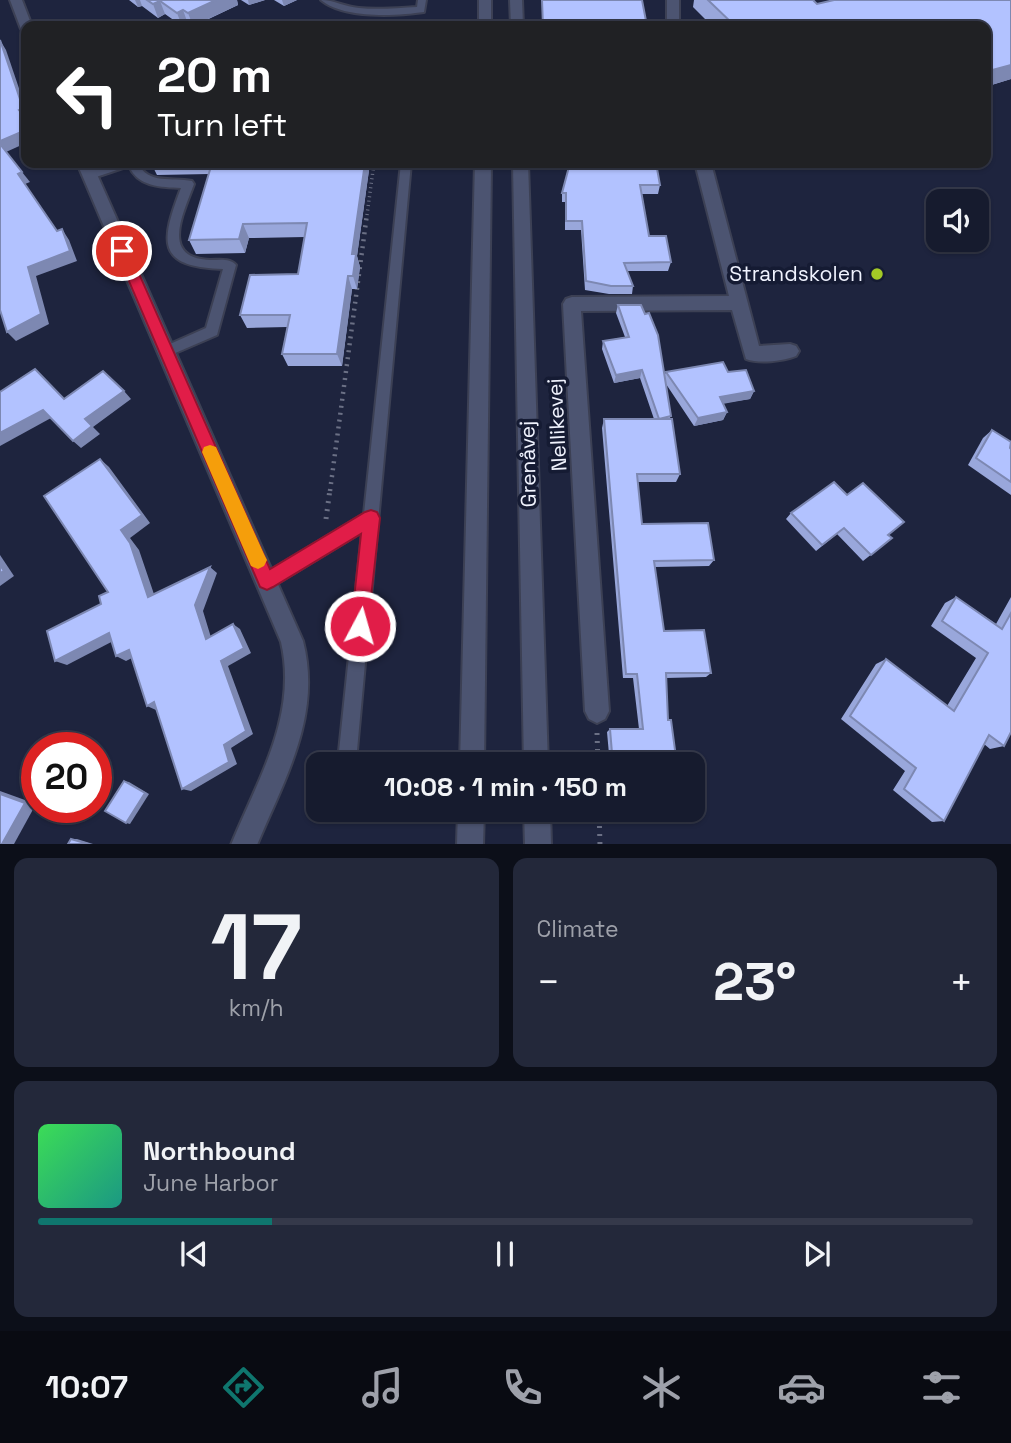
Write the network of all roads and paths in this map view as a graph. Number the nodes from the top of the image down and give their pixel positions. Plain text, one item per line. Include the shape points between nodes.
1 (16, 0) edge
2 (325, 0) edge
3 (422, 0) edge
4 (485, 0) edge
5 (516, 0) edge
6 (673, 0) edge
7 (24, 21) edge
8 (485, 21) edge
9 (517, 21) edge
10 (674, 21) edge
11 (136, 168) edge
12 (373, 168) edge
13 (406, 168) edge
14 (483, 168) edge
15 (520, 168) edge
16 (704, 168) edge
17 (87, 169) edge
18 (739, 303) junction
19 (790, 351) dead end
20 (166, 352) junction
21 (371, 518) junction
22 (322, 548) junction
23 (267, 581) junction
24 (597, 711) dead end
25 (348, 752) edge
26 (472, 752) edge
27 (536, 752) edge
28 (471, 822) edge
29 (537, 822) edge
30 (599, 822) edge
31 (244, 844) edge
32 (470, 844) edge
33 (538, 844) edge
34 (600, 844) edge

1 - 7 street
2 - 3 lane via 353,10 421,10
4 - 8 street
5 - 9 street
6 - 10 street
11 - 20 lane via 149,180 188,184 172,236 179,255 195,263 230,265 212,331
12 - 22 path
13 - 21 lane
14 - 26 street
15 - 27 street, Grenåvej
16 - 18 street
17 - 20 street
18 - 19 street via 752,354
18 - 24 street, Nellikevej via 572,304
20 - 23 street
21 - 22 lane
21 - 25 lane
22 - 23 lane
23 - 31 street via 294,650 298,669 295,709
28 - 32 street
29 - 33 street
30 - 34 path

